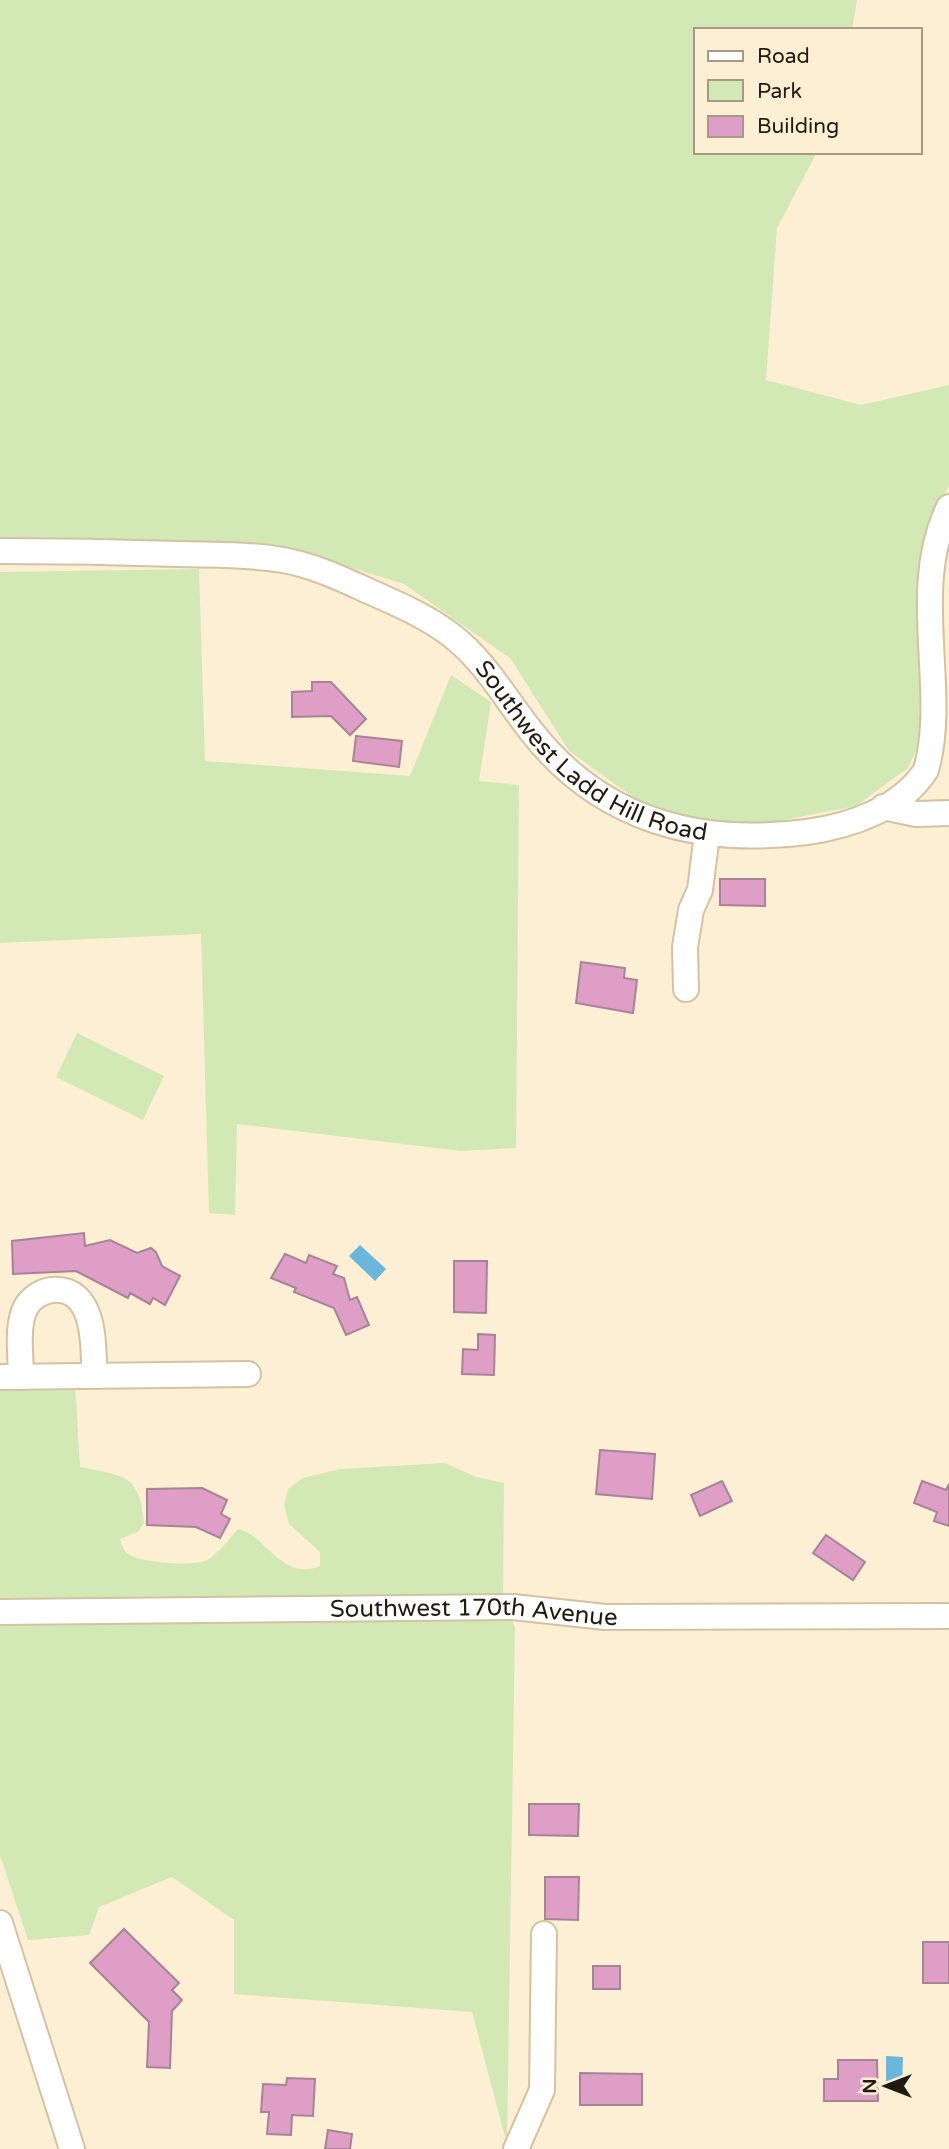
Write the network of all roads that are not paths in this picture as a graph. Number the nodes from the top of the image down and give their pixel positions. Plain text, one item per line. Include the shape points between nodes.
1 (949, 506) edge
2 (0, 551) edge
3 (883, 807) junction
4 (949, 813) edge
5 (707, 834) junction
6 (686, 989) dead end
7 (248, 1374) dead end
8 (94, 1376) junction
9 (10, 1377) edge
10 (0, 1612) edge
11 (949, 1616) edge
12 (0, 1923) edge
13 (544, 1934) dead end
14 (72, 2149) edge
15 (516, 2149) edge

1 - 3 street, Southwest Ladd Hill Road via 935,556 944,693 939,744 923,775
2 - 5 street, Southwest Ladd Hill Road via 250,556 310,567 400,606 451,635 481,664 550,754 596,792 647,818
3 - 4 street via 916,814
3 - 5 street, Southwest Ladd Hill Road via 825,829
5 - 6 street via 700,890 691,909 685,947
7 - 8 street
8 - 9 street
8 - 9 street via 92,1325 83,1304 66,1291 51,1290 38,1294 27,1306
10 - 11 street, Southwest 170th Avenue via 513,1607 605,1617
12 - 14 street
13 - 15 street via 542,2090

